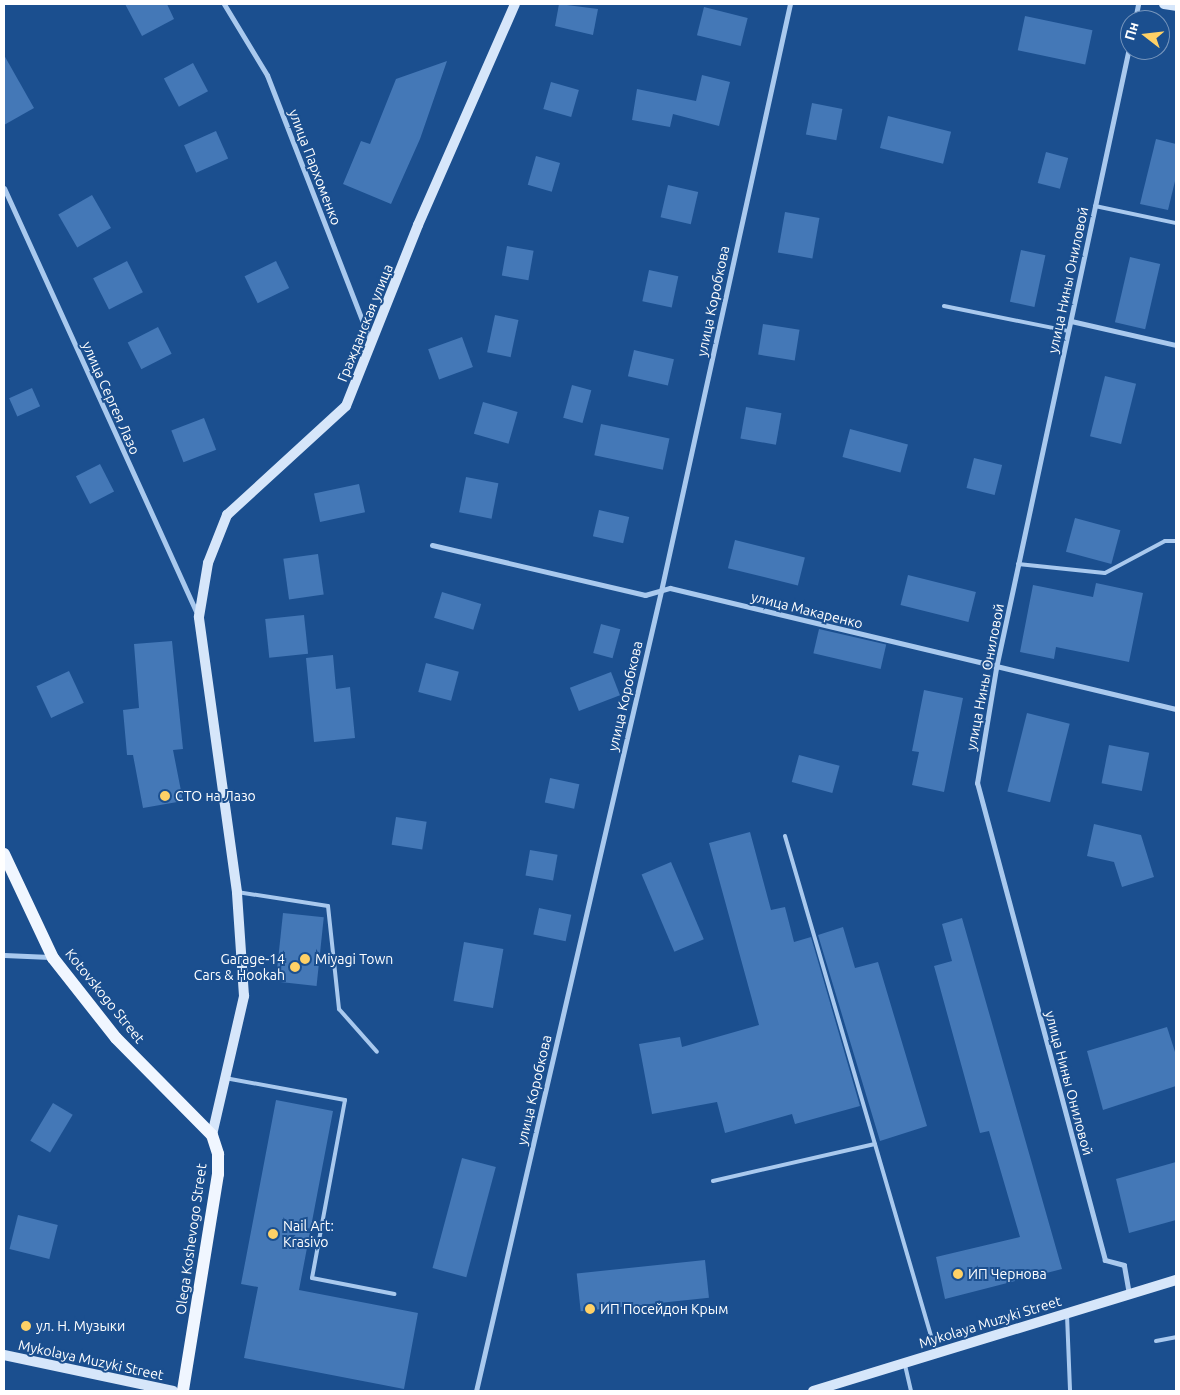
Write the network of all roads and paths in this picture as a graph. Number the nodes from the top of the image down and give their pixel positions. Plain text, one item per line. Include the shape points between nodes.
1 (224, 4) edge
2 (515, 4) edge
3 (790, 4) edge
4 (1164, 4) edge
5 (1176, 6) edge
6 (1126, 60) edge
7 (4, 188) edge
8 (1095, 206) junction
9 (1176, 223) edge
10 (944, 306) dead end
11 (1071, 321) junction
12 (1068, 331) junction
13 (372, 345) junction
14 (1176, 345) edge
15 (1176, 542) edge
16 (432, 545) dead end
17 (1018, 564) junction
18 (661, 591) junction
19 (199, 617) junction
20 (996, 668) junction
21 (1176, 709) edge
22 (785, 836) dead end
23 (4, 854) edge
24 (237, 892) junction
25 (4, 955) edge
26 (53, 958) junction
27 (377, 1052) dead end
28 (225, 1078) junction
29 (212, 1135) junction
30 (875, 1144) junction
31 (713, 1181) dead end
32 (1176, 1280) edge
33 (394, 1294) dead end
34 (1129, 1294) junction
35 (1067, 1313) junction
36 (1176, 1337) edge
37 (1156, 1341) dead end
38 (936, 1353) junction
39 (4, 1355) edge
40 (904, 1363) junction
41 (173, 1391) edge
42 (183, 1391) edge
43 (476, 1391) edge
44 (813, 1391) edge
45 (911, 1391) edge
46 (1070, 1391) edge

1 - 13 street, улица Пархоменко via 267,75
2 - 13 street, Гражданская улица via 418,225
3 - 18 street, улица Коробкова
4 - 5 street
6 - 8 street, улица Нины Ониловой
7 - 19 street, улица Сергея Лазо
8 - 9 lane
8 - 11 street, улица Нины Ониловой
10 - 12 lane
11 - 12 street, улица Нины Ониловой
11 - 14 street
12 - 17 street, улица Нины Ониловой
13 - 19 street, Гражданская улица via 346,406 227,515 208,563
15 - 17 lane via 1165,541 1104,573
16 - 18 street, улица Макаренко via 645,595
17 - 20 street, улица Нины Ониловой
18 - 20 street, улица Макаренко via 670,588
18 - 43 street, улица Коробкова
19 - 24 street, Olega Koshevogo Street
20 - 21 street, улица Макаренко
20 - 34 street, улица Нины Ониловой via 977,783 1104,1260 1124,1265
22 - 30 lane
23 - 26 main road, Kotovskogo Street
24 - 27 lane via 328,906 338,1010
24 - 28 street, Olega Koshevogo Street via 244,996
25 - 26 street
26 - 29 main road, Kotovskogo Street via 116,1038
28 - 29 street, Olega Koshevogo Street
28 - 33 lane via 345,1100 312,1278
29 - 42 main road, Olega Koshevogo Street via 218,1154 218,1174
30 - 31 lane
30 - 38 lane
32 - 34 street, Mykolaya Muzyki Street
34 - 35 street, Mykolaya Muzyki Street
35 - 38 street, Mykolaya Muzyki Street
35 - 46 lane
36 - 37 lane
38 - 40 street, Mykolaya Muzyki Street
39 - 41 street, Mykolaya Muzyki Street
40 - 44 street, Mykolaya Muzyki Street
40 - 45 lane

